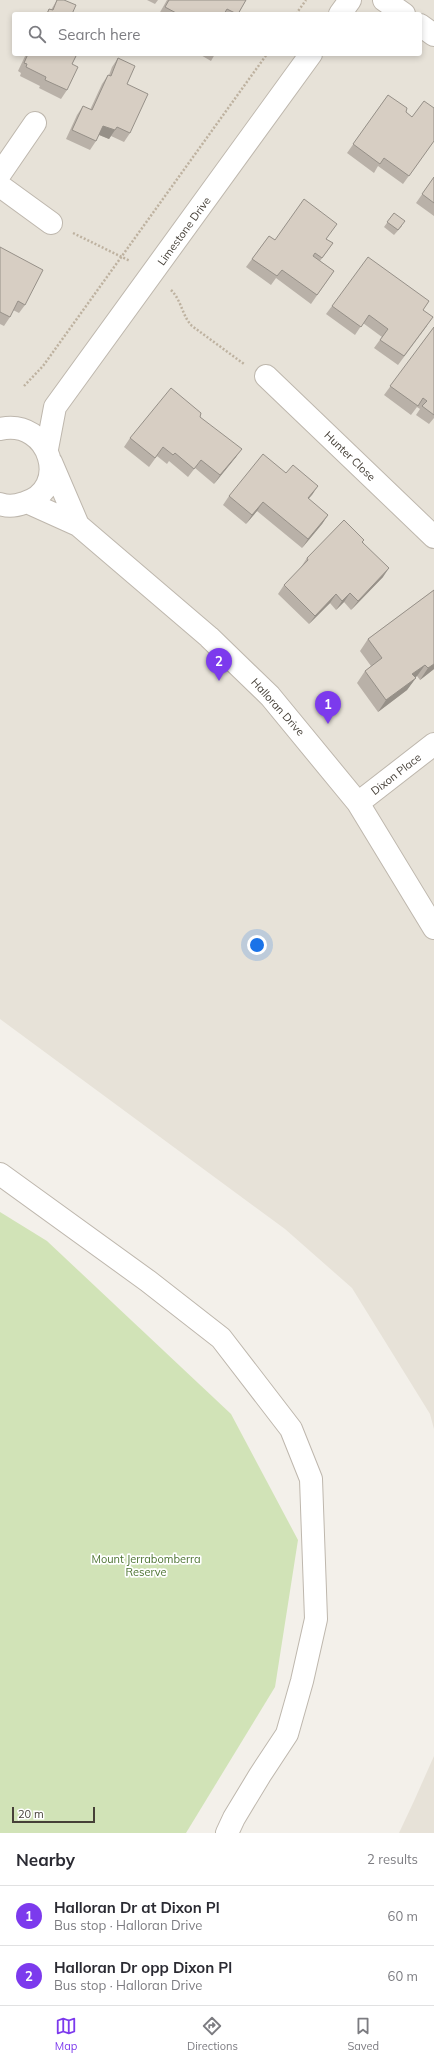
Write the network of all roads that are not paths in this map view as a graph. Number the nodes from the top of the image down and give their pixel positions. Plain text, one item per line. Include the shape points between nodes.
1 (350, 0) edge
2 (384, 0) edge
3 (341, 12) edge
4 (401, 12) edge
5 (422, 26) edge
6 (434, 35) edge
7 (310, 56) edge
8 (35, 123) dead end
9 (0, 174) edge
10 (0, 186) edge
11 (51, 223) road end
12 (266, 376) dead end
13 (55, 407) junction
14 (8, 429) edge
15 (49, 455) junction
16 (27, 502) junction
17 (0, 504) edge
18 (78, 525) junction
19 (434, 537) edge
20 (434, 744) edge
21 (358, 803) junction
22 (434, 928) edge
23 (0, 1174) edge
24 (227, 1833) edge

1 - 3 street
2 - 4 street
5 - 6 street
7 - 13 street, Limestone Drive
8 - 9 street
10 - 11 street
12 - 19 street, Hunter Close
13 - 14 street, Limestone Drive
13 - 15 street, Limestone Drive
14 - 15 street via 29,431 39,439
15 - 16 street, Limestone Drive via 50,474 46,486 38,496
15 - 18 street, Halloran Drive
16 - 17 street via 16,506
16 - 18 street, Halloran Drive
18 - 21 street, Halloran Drive via 210,637 259,685 307,739
20 - 21 street, Dixon Place
21 - 22 street, Halloran Drive
23 - 24 street via 142,1276 221,1338 291,1429 311,1479 316,1619 302,1681 287,1734 245,1799

